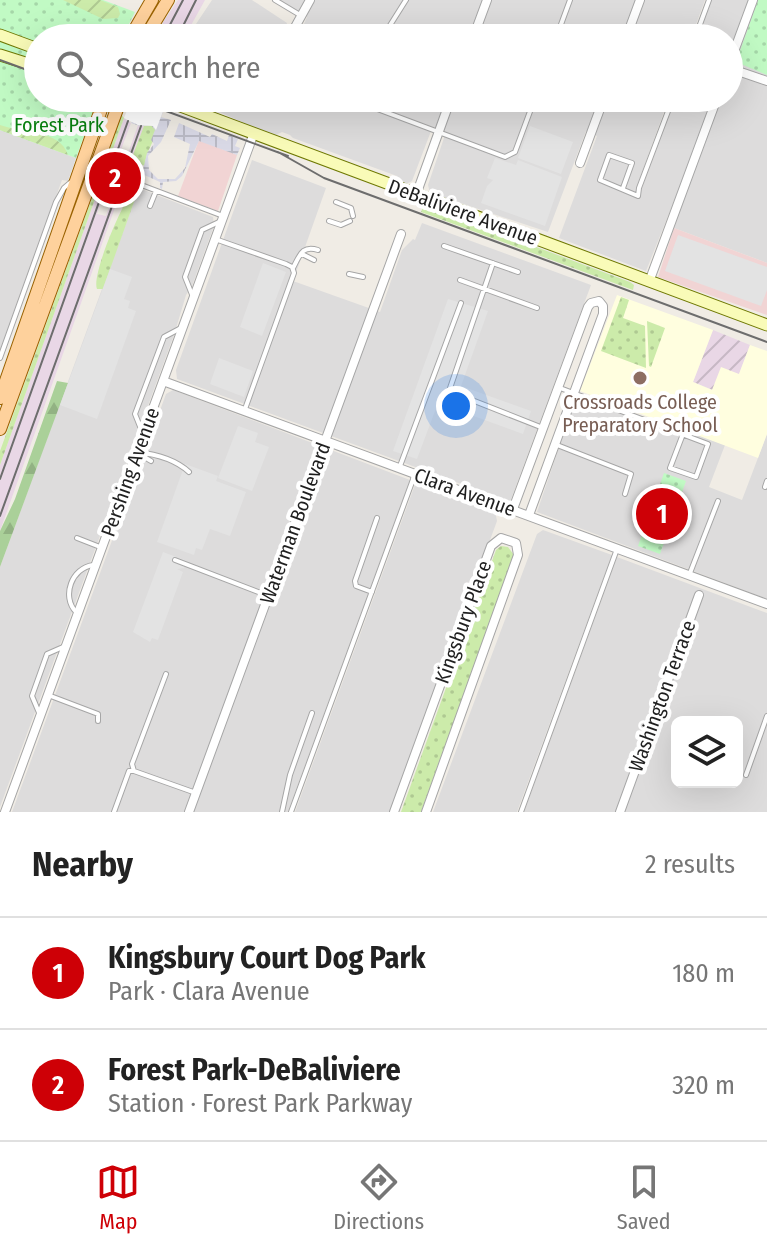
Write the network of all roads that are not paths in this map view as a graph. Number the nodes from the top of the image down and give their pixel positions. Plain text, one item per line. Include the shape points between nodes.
1 (152, 0) edge
2 (168, 0) edge
3 (275, 0) edge
4 (310, 0) edge
5 (406, 0) edge
6 (487, 0) edge
7 (570, 0) edge
8 (640, 0) edge
9 (709, 0) edge
10 (753, 0) edge
11 (300, 15) junction
12 (138, 24) edge
13 (153, 24) edge
14 (296, 24) edge
15 (391, 24) edge
16 (478, 24) edge
17 (561, 24) edge
18 (631, 24) edge
19 (700, 24) edge
20 (743, 28) edge
21 (0, 35) edge
22 (24, 44) edge
23 (0, 55) edge
24 (24, 63) edge
25 (743, 72) edge
26 (767, 81) edge
27 (100, 112) edge
28 (116, 112) edge
29 (198, 112) edge
30 (387, 112) edge
31 (446, 112) edge
32 (530, 112) edge
33 (599, 112) edge
34 (668, 112) edge
35 (712, 112) edge
36 (439, 131) junction
37 (254, 133) junction
38 (580, 163) dead end
39 (76, 178) junction
40 (144, 186) dead end
41 (623, 188) junction
42 (156, 191) junction
43 (416, 195) junction
44 (336, 202) dead end
45 (150, 206) dead end
46 (222, 219) junction
47 (329, 221) dead end
48 (401, 234) dead end
49 (215, 239) junction
50 (444, 246) dead end
51 (318, 250) dead end
52 (301, 254) junction
53 (314, 260) dead end
54 (493, 263) junction
55 (293, 268) junction
56 (518, 272) dead end
57 (349, 274) dead end
58 (363, 277) dead end
59 (460, 280) dead end
60 (649, 282) junction
61 (484, 289) junction
62 (193, 298) junction
63 (461, 303) dead end
64 (537, 308) dead end
65 (767, 325) edge
66 (183, 327) junction
67 (0, 358) edge
68 (163, 381) junction
69 (558, 387) junction
70 (578, 394) junction
71 (0, 398) edge
72 (244, 411) junction
73 (543, 428) junction
74 (0, 429) edge
75 (144, 434) junction
76 (683, 434) junction
77 (325, 441) junction
78 (555, 444) junction
79 (137, 452) junction
80 (151, 461) dead end
81 (399, 468) junction
82 (180, 471) dead end
83 (415, 474) junction
84 (767, 481) edge
85 (765, 487) dead end
86 (625, 494) dead end
87 (718, 501) dead end
88 (513, 509) junction
89 (529, 515) junction
90 (377, 518) dead end
91 (77, 538) dead end
92 (102, 548) junction
93 (617, 549) junction
94 (175, 560) dead end
95 (96, 565) junction
96 (689, 576) junction
97 (704, 581) junction
98 (372, 592) junction
99 (699, 595) joint
100 (268, 596) junction
101 (767, 604) edge
102 (78, 614) junction
103 (66, 646) junction
104 (166, 674) dead end
105 (48, 695) junction
106 (312, 713) dead end
107 (767, 716) edge
108 (40, 717) junction
109 (98, 721) dead end
110 (134, 771) junction
111 (746, 775) dead end
112 (196, 793) junction
113 (5, 812) edge
114 (114, 812) edge
115 (189, 812) edge
116 (282, 812) edge
117 (291, 812) edge
118 (394, 812) edge
119 (426, 812) edge
120 (521, 812) edge
121 (620, 812) edge

1 - 12 main road
2 - 13 main road
3 - 11 lane
4 - 11 street
5 - 15 lane
6 - 16 street
7 - 17 lane
8 - 18 street
9 - 19 lane
10 - 20 street
11 - 14 street
21 - 22 main road
23 - 24 main road
25 - 26 street
27 - 39 main road
28 - 74 main road
29 - 37 main road, DeBaliviere Avenue
30 - 36 lane
31 - 36 street
32 - 36 lane via 511,156
33 - 38 street
34 - 41 lane via 638,196
35 - 60 street
36 - 43 street
37 - 43 main road, DeBaliviere Avenue
37 - 46 street, Pershing Avenue
39 - 67 lane via 56,202
39 - 71 main road
40 - 42 lane
41 - 41 lane via 600,180 609,155 632,163
42 - 45 lane
42 - 46 lane
43 - 60 main road, DeBaliviere Avenue
44 - 47 lane via 351,208 352,219 341,225
46 - 49 street, Pershing Avenue
46 - 62 lane via 202,230 185,277
48 - 77 street, Waterman Boulevard
49 - 55 lane
49 - 62 street, Pershing Avenue
50 - 54 lane
51 - 52 lane via 309,247
52 - 53 lane
52 - 55 lane
54 - 56 lane
54 - 61 lane
55 - 72 lane
57 - 58 lane
59 - 61 lane
60 - 65 main road, DeBaliviere Avenue
61 - 64 lane
61 - 73 lane via 449,391
62 - 66 street, Pershing Avenue
63 - 81 lane
66 - 68 street, Pershing Avenue
66 - 75 lane via 164,337 135,414
68 - 72 street, Clara Avenue
68 - 75 street, Pershing Avenue
69 - 70 lane
69 - 70 street via 588,307 599,301 604,310
69 - 73 street
70 - 76 lane
70 - 78 street
72 - 77 street, Clara Avenue
73 - 88 street
75 - 79 street, Pershing Avenue
76 - 76 lane via 708,444 696,477 670,468
77 - 81 street, Clara Avenue
77 - 100 street, Waterman Boulevard
78 - 86 lane via 631,474
78 - 89 street
79 - 80 lane
79 - 82 lane via 151,453 189,472
79 - 92 street, Pershing Avenue
81 - 83 street, Clara Avenue
83 - 88 street, Clara Avenue
83 - 98 lane
84 - 85 lane
87 - 96 lane
88 - 89 street, Clara Avenue
89 - 93 street, Clara Avenue
90 - 98 lane via 355,581
91 - 92 lane
92 - 95 street, Pershing Avenue
93 - 96 street, Clara Avenue
93 - 120 lane
94 - 100 lane
95 - 102 street, Pershing Avenue
95 - 102 lane via 76,572 68,595
96 - 97 street, Clara Avenue
97 - 99 lane, Washington Terrace
97 - 101 street, Clara Avenue
98 - 117 lane
99 - 121 street, Washington Terrace
100 - 112 street, Waterman Boulevard
102 - 103 street, Pershing Avenue
103 - 105 street, Pershing Avenue
103 - 108 lane via 47,654 32,696
104 - 110 lane via 132,764
105 - 108 street, Pershing Avenue
105 - 109 lane via 98,714
106 - 116 lane
107 - 111 lane
108 - 113 street, Pershing Avenue
110 - 112 lane
110 - 114 lane via 129,771
112 - 115 street, Waterman Boulevard
118 - 119 street, Kingsbury Place via 491,546 501,538 516,543 518,555

